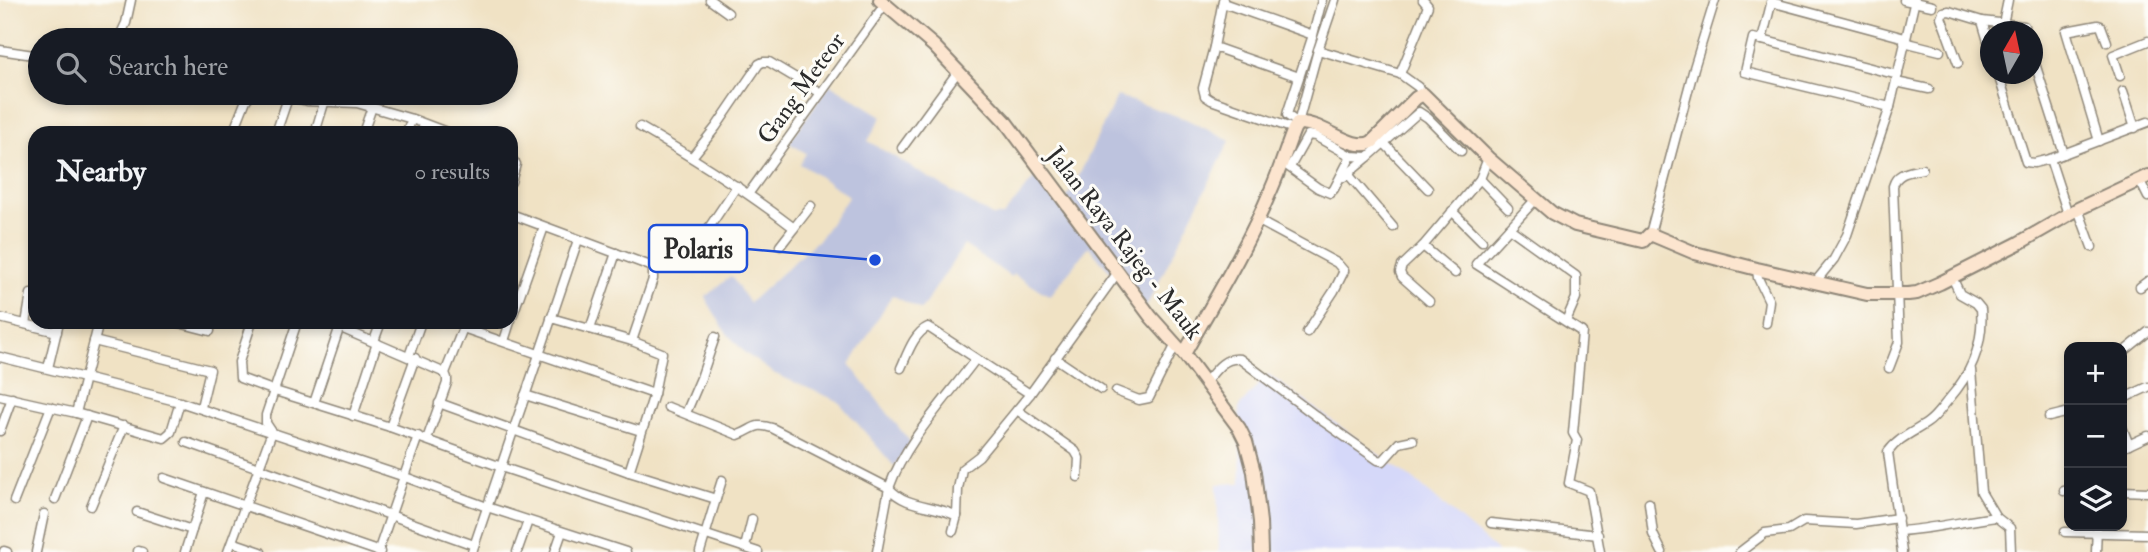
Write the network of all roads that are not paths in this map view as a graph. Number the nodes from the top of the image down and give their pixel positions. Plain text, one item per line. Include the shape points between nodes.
1 (131, 0) edge
2 (710, 0) edge
3 (1322, 0) edge
4 (1335, 0) edge
5 (1423, 0) edge
6 (1715, 0) edge
7 (1904, 0) edge
8 (2008, 0) edge
9 (1223, 1) edge
10 (1771, 1) edge
11 (1915, 1) edge
12 (883, 2) edge
13 (1932, 6) dead end
14 (727, 13) dead end
15 (1980, 21) edge
16 (2004, 21) edge
17 (124, 28) edge
18 (1313, 35) junction
19 (1762, 40) junction
20 (1905, 40) junction
21 (2148, 41) edge
22 (2107, 42) dead end
23 (1214, 47) junction
24 (1318, 50) junction
25 (0, 51) edge
26 (1940, 51) dead end
27 (28, 54) edge
28 (1958, 63) dead end
29 (958, 70) junction
30 (1400, 74) junction
31 (2120, 76) dead end
32 (1299, 77) junction
33 (1897, 78) junction
34 (2001, 84) edge
35 (2042, 84) edge
36 (1928, 89) dead end
37 (2123, 90) dead end
38 (821, 93) junction
39 (1423, 94) junction
40 (244, 105) edge
41 (285, 105) edge
42 (323, 105) edge
43 (363, 105) edge
44 (372, 107) junction
45 (1890, 107) junction
46 (412, 119) junction
47 (2148, 122) edge
48 (236, 126) edge
49 (278, 126) edge
50 (317, 126) edge
51 (365, 126) edge
52 (409, 126) edge
53 (430, 126) edge
54 (1296, 126) junction
55 (640, 127) dead end
56 (2135, 128) junction
57 (2099, 141) junction
58 (1384, 144) junction
59 (902, 148) dead end
60 (1461, 151) dead end
61 (2064, 154) junction
62 (1351, 156) junction
63 (692, 157) junction
64 (1368, 157) junction
65 (1488, 158) junction
66 (2050, 159) junction
67 (1286, 165) junction
68 (1922, 169) dead end
69 (1348, 174) junction
70 (2144, 178) edge
71 (1480, 179) junction
72 (1339, 180) junction
73 (737, 186) junction
74 (1428, 189) dead end
75 (749, 193) junction
76 (2148, 197) edge
77 (1536, 199) junction
78 (811, 206) dead end
79 (1508, 208) dead end
80 (1452, 211) junction
81 (2073, 211) junction
82 (518, 217) edge
83 (1257, 220) junction
84 (544, 227) junction
85 (1394, 227) dead end
86 (794, 228) junction
87 (1509, 228) junction
88 (1646, 237) junction
89 (578, 240) junction
90 (1482, 241) dead end
91 (780, 246) dead end
92 (1423, 246) junction
93 (2092, 247) dead end
94 (616, 253) junction
95 (677, 261) dead end
96 (1756, 269) junction
97 (1118, 272) junction
98 (1455, 273) dead end
99 (1952, 277) junction
100 (1816, 281) junction
101 (1897, 295) junction
102 (518, 301) edge
103 (1429, 301) dead end
104 (0, 318) edge
105 (551, 318) junction
106 (28, 320) edge
107 (1566, 321) junction
108 (1766, 323) dead end
109 (26, 324) joint
110 (45, 329) edge
111 (58, 329) edge
112 (97, 329) edge
113 (250, 329) edge
114 (295, 329) edge
115 (338, 329) edge
116 (350, 329) edge
117 (379, 329) edge
118 (419, 329) edge
119 (462, 329) edge
120 (474, 329) edge
121 (508, 329) edge
122 (590, 329) junction
123 (57, 332) junction
124 (1307, 332) dead end
125 (2147, 333) edge
126 (715, 337) dead end
127 (94, 341) junction
128 (504, 341) junction
129 (632, 341) junction
130 (376, 342) junction
131 (2127, 349) edge
132 (1180, 350) junction
133 (539, 354) junction
134 (0, 357) edge
135 (412, 357) junction
136 (1055, 358) junction
137 (975, 359) junction
138 (48, 368) junction
139 (901, 368) dead end
140 (1889, 368) dead end
141 (1970, 370) junction
142 (445, 373) junction
143 (85, 378) junction
144 (1205, 383) junction
145 (2148, 387) edge
146 (1101, 389) dead end
147 (275, 391) junction
148 (1116, 391) dead end
149 (654, 394) junction
150 (1030, 394) junction
151 (525, 395) junction
152 (0, 396) edge
153 (2127, 397) edge
154 (12, 398) junction
155 (180, 402) junction
156 (314, 403) junction
157 (439, 403) junction
158 (51, 407) junction
159 (201, 407) junction
160 (668, 407) dead end
161 (1017, 410) junction
162 (75, 413) junction
163 (686, 413) junction
164 (2064, 413) edge
165 (87, 416) junction
166 (353, 416) junction
167 (2049, 417) dead end
168 (124, 426) junction
169 (390, 427) junction
170 (513, 430) junction
171 (0, 431) edge
172 (641, 431) junction
173 (272, 432) junction
174 (2148, 436) edge
175 (423, 438) junction
176 (1413, 440) dead end
177 (186, 442) dead end
178 (2127, 445) edge
179 (501, 467) junction
180 (257, 468) junction
181 (629, 472) junction
182 (405, 477) junction
183 (1078, 477) dead end
184 (164, 478) dead end
185 (722, 480) dead end
186 (2148, 485) edge
187 (888, 488) junction
188 (2127, 491) edge
189 (204, 492) junction
190 (2134, 492) junction
191 (2148, 492) edge
192 (55, 499) dead end
193 (716, 499) junction
194 (14, 500) dead end
195 (1649, 503) dead end
196 (244, 505) junction
197 (91, 506) dead end
198 (487, 507) junction
199 (137, 512) dead end
200 (44, 514) dead end
201 (390, 515) junction
202 (957, 516) junction
203 (1996, 517) junction
204 (1898, 518) junction
205 (752, 519) dead end
206 (528, 520) junction
207 (1491, 523) dead end
208 (192, 530) junction
209 (953, 531) dead end
210 (1899, 531) junction
211 (2076, 531) edge
212 (2097, 531) edge
213 (2117, 531) edge
214 (562, 532) junction
215 (2065, 532) dead end
216 (1598, 534) junction
217 (2148, 534) edge
218 (705, 536) junction
219 (232, 542) junction
220 (745, 547) junction
221 (473, 549) edge
222 (36, 552) edge
223 (185, 552) edge
224 (228, 552) edge
225 (261, 552) edge
226 (378, 552) edge
227 (517, 552) edge
228 (555, 552) edge
229 (626, 552) edge
230 (700, 552) edge
231 (758, 552) edge
232 (877, 552) edge
233 (1261, 552) edge
234 (1600, 552) edge
235 (1662, 552) edge
236 (1740, 552) edge
237 (1902, 552) edge
238 (2011, 552) edge
239 (2096, 552) edge

1 - 17 street
2 - 14 street
3 - 18 street
4 - 24 street
5 - 30 street via 1428,6
6 - 88 street
7 - 11 street
8 - 16 street
9 - 18 street
9 - 23 street
10 - 19 street
10 - 20 street
11 - 13 street
11 - 20 street
12 - 29 street, Jalan Raya Rajeg - Mauk
12 - 38 street, Gang Meteor
15 - 28 street via 1943,12
18 - 32 street
19 - 33 street
19 - 45 street via 1753,38 1745,72
20 - 26 street
20 - 33 street
21 - 31 street via 2113,55
22 - 57 street via 2098,25 2066,31
23 - 32 street
23 - 54 street via 1205,96
24 - 30 street
24 - 54 street
25 - 27 street
29 - 59 street
29 - 97 street, Jalan Raya Rajeg - Mauk via 1016,134
30 - 39 street
32 - 54 street via 1287,115
33 - 36 street
33 - 45 street
34 - 66 street via 2026,162
35 - 61 street
37 - 56 street
38 - 63 street via 763,62
38 - 75 street, Gang Meteor
39 - 54 street via 1367,145 1357,145 1316,125
39 - 65 street
40 - 48 street
41 - 49 street
42 - 50 street
43 - 44 street
44 - 46 street
44 - 51 street
45 - 100 street via 1847,235
46 - 52 street
46 - 53 street
47 - 56 street
54 - 67 street
55 - 63 street
56 - 57 street
57 - 61 street
58 - 60 street via 1419,112
58 - 64 street
58 - 74 street
61 - 66 street
62 - 64 street
62 - 67 street via 1308,135
62 - 72 street
63 - 73 street
64 - 69 street
65 - 71 street
65 - 77 street
66 - 81 street
67 - 72 street via 1328,193
67 - 83 street
68 - 101 street via 1900,175 1893,186
69 - 72 street
69 - 85 street
70 - 76 street
70 - 81 street
71 - 79 street
71 - 80 street
73 - 75 street
73 - 95 street via 706,232
75 - 86 street
77 - 87 street
77 - 88 street via 1552,214 1591,230
78 - 86 street
80 - 90 street
80 - 92 street
81 - 93 street
81 - 99 street
82 - 84 street
83 - 124 street via 1344,271
83 - 132 street via 1231,272
84 - 89 street
84 - 102 street
86 - 91 street
87 - 107 street via 1576,276 1576,298
87 - 107 street via 1476,264
88 - 96 street
89 - 94 street
89 - 105 street
92 - 98 street
92 - 103 street via 1400,272
94 - 122 street
94 - 129 street via 654,268
96 - 100 street
96 - 108 street via 1769,301
97 - 132 street, Jalan Raya Rajeg - Mauk
97 - 136 street
99 - 101 street via 1926,290
99 - 141 street via 1960,294 1980,309 1979,340
100 - 101 street via 1867,294
101 - 140 street via 1899,342
104 - 109 street
105 - 122 street
105 - 133 street
106 - 109 street
107 - 216 street via 1582,332 1573,433 1577,440 1569,483 1589,491
110 - 123 street
111 - 123 street
112 - 127 street
113 - 147 street via 239,362 240,378
114 - 147 street
115 - 156 street
116 - 130 street
117 - 130 street
118 - 135 street
119 - 142 street
120 - 128 street
121 - 128 street
122 - 129 street
123 - 138 street
125 - 131 street
126 - 163 street
127 - 143 street
127 - 159 street via 211,370
128 - 133 street
129 - 149 street via 662,353
130 - 135 street
130 - 166 street
132 - 144 street, Jalan Raya Rajeg - Mauk
132 - 148 street via 1149,398 1139,400
133 - 149 street
133 - 151 street
134 - 138 street
135 - 142 street
135 - 169 street
136 - 146 street
136 - 150 street
137 - 139 street via 928,327 915,339
137 - 150 street
137 - 187 street via 914,441
138 - 143 street
141 - 203 street via 1981,492
141 - 204 street via 1938,414 1889,449
142 - 157 street via 447,383
143 - 155 street
143 - 162 street
144 - 176 street via 1221,364 1240,359 1378,460 1383,461 1399,443
144 - 233 street, Jalan Raya Rajeg - Mauk via 1239,428 1250,456
145 - 153 street
147 - 156 street
147 - 173 street via 266,419
149 - 172 street
150 - 161 street
151 - 170 street
151 - 172 street
152 - 154 street
154 - 158 street
154 - 171 street
155 - 159 street
155 - 168 street via 171,432 164,438
156 - 166 street
157 - 170 street
157 - 175 street
158 - 162 street
158 - 194 street
159 - 173 street
160 - 163 street
161 - 183 street via 1075,451
161 - 202 street via 979,456 962,468
162 - 165 street
163 - 187 street via 738,435 754,426 772,428
164 - 167 street
165 - 168 street
165 - 192 street
166 - 169 street
168 - 197 street
169 - 175 street
170 - 179 street
170 - 181 street
172 - 181 street
173 - 180 street
173 - 182 street
174 - 178 street
175 - 179 street
175 - 182 street
177 - 180 street
179 - 198 street
179 - 218 street
180 - 196 street
180 - 201 street
181 - 193 street
182 - 198 street
182 - 201 street
184 - 189 street
185 - 193 street
186 - 190 street
187 - 202 street via 897,498
187 - 232 street
188 - 190 street
189 - 196 street
189 - 208 street
190 - 191 street
193 - 218 street
195 - 235 street via 1653,534
196 - 219 street
196 - 226 street
198 - 206 street
198 - 221 street
199 - 208 street
200 - 222 street
201 - 221 street
201 - 226 street
202 - 209 street
203 - 210 street
203 - 238 street via 2010,528
204 - 210 street
204 - 236 street via 1856,524 1804,521 1789,530 1765,533
205 - 220 street
206 - 214 street
206 - 227 street
207 - 216 street
208 - 223 street
210 - 237 street
211 - 215 street
212 - 239 street
213 - 217 street
214 - 228 street
214 - 229 street
216 - 234 street
218 - 220 street
218 - 230 street
219 - 224 street
219 - 225 street
220 - 231 street

